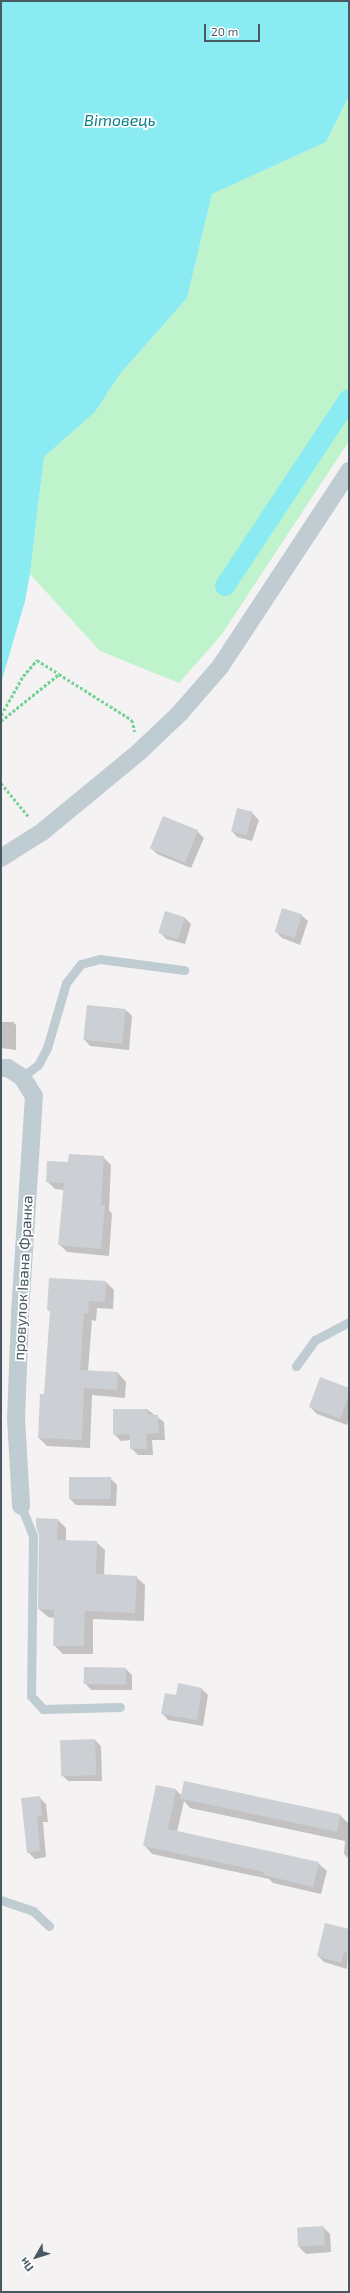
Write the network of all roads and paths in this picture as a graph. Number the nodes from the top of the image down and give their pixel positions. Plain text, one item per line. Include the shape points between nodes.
1 (349, 471) edge
2 (59, 674) junction
3 (1, 715) edge
4 (1, 721) edge
5 (139, 752) junction
6 (1, 783) edge
7 (42, 832) junction
8 (1, 858) edge
9 (184, 970) dead end
10 (1, 1068) edge
11 (22, 1077) junction
12 (349, 1322) edge
13 (296, 1366) dead end
14 (21, 1506) joint
15 (120, 1707) dead end
16 (1, 1900) edge
17 (49, 1926) dead end

1 - 5 street via 220,667 180,713
2 - 3 path via 36,660 23,676
2 - 4 path
2 - 5 path via 132,720
5 - 7 street
6 - 7 path
7 - 8 street
9 - 11 lane via 100,959 81,964 66,983 47,1048 38,1065
10 - 11 street via 8,1068
11 - 14 street, провулок Івана Франка via 34,1096 16,1418
12 - 13 lane via 315,1340
14 - 15 lane via 33,1535 30,1696 44,1709
16 - 17 lane via 33,1911

